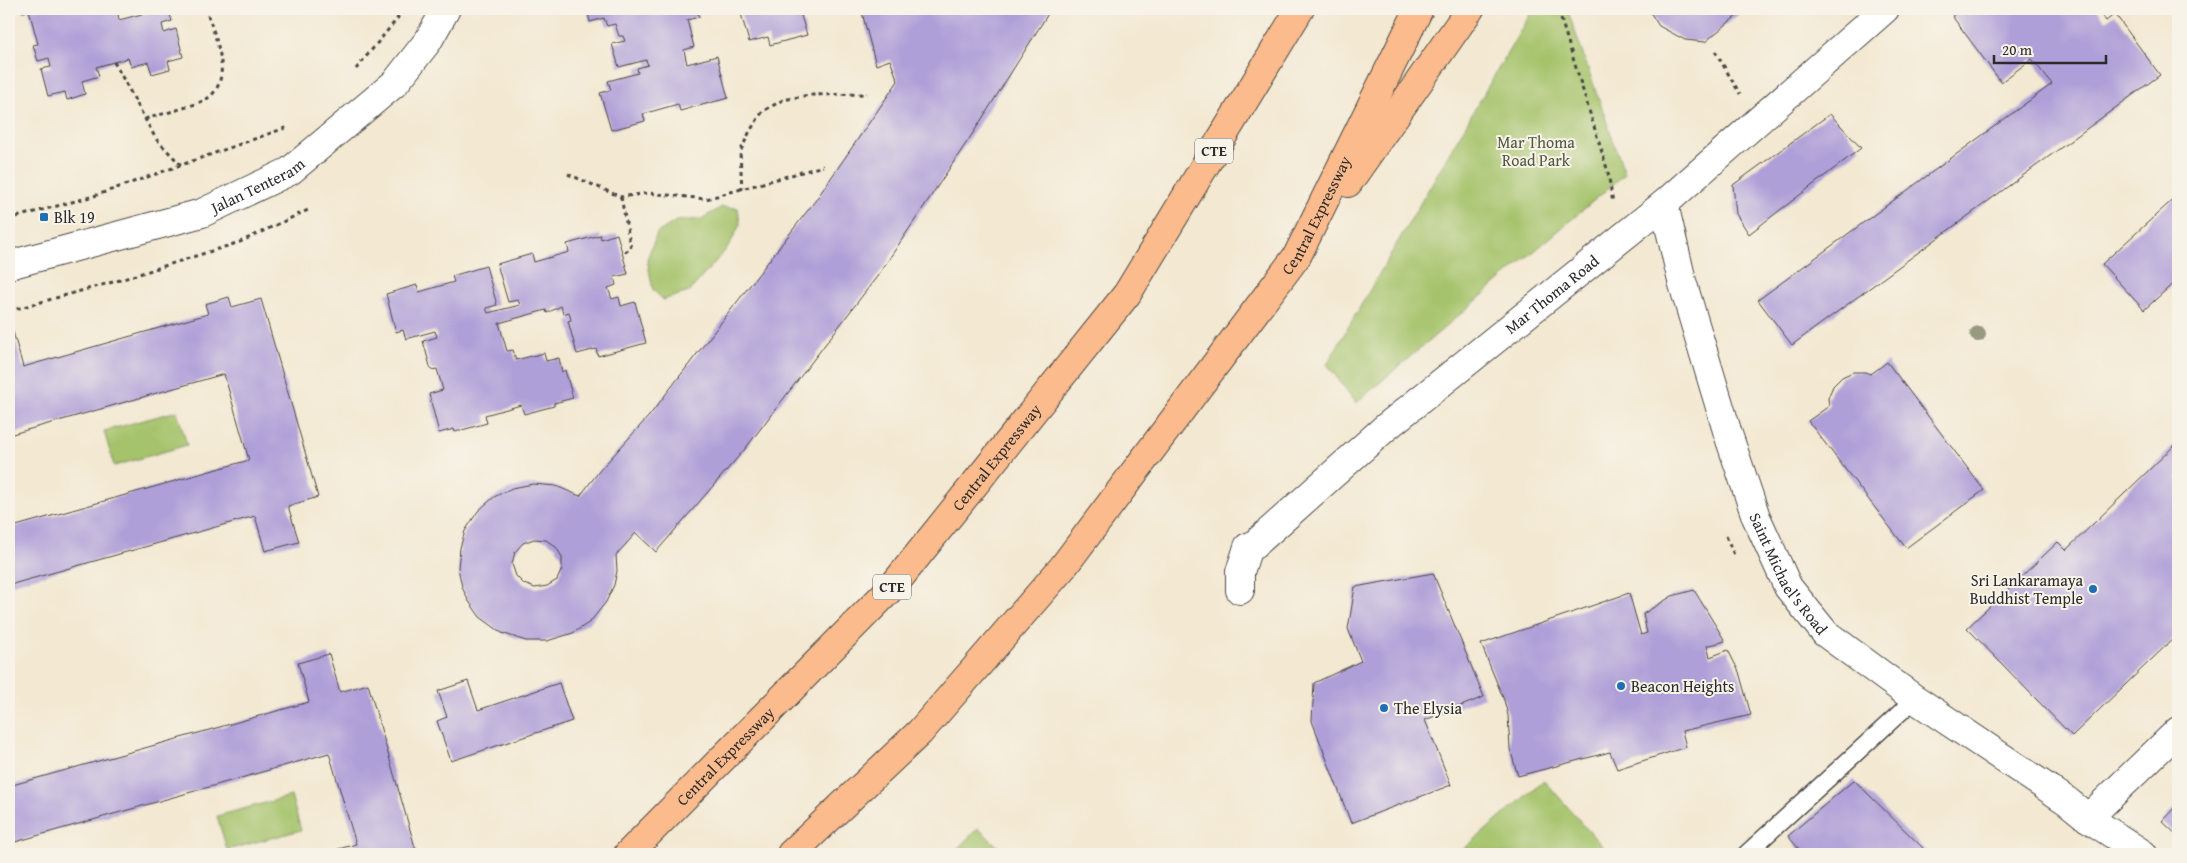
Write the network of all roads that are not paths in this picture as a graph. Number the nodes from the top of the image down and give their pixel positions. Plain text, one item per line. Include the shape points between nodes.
1 (446, 9) edge
2 (1300, 9) edge
3 (1419, 9) edge
4 (1470, 9) edge
5 (1885, 9) edge
6 (1664, 204) junction
7 (1297, 256) junction
8 (9, 265) edge
9 (1240, 590) dead end
10 (1915, 699) junction
11 (2178, 731) edge
12 (2088, 818) junction
13 (628, 854) edge
14 (791, 854) edge
15 (1746, 854) edge
16 (2143, 854) edge

1 - 8 street, Jalan Tenteram via 428,41 395,83 290,171 202,213
2 - 13 highway, Central Expressway / CTE via 1127,294 893,586
3 - 7 highway, Central Expressway
4 - 7 highway
5 - 6 street, Mar Thoma Road
6 - 9 street, Mar Thoma Road via 1385,428 1248,548 1240,572
6 - 10 street, Saint Michael's Road via 1682,281 1728,434 1756,517 1788,587 1825,633
7 - 14 highway, Central Expressway via 1063,567 920,732
10 - 12 street, Saint Michael's Road
10 - 15 lane
11 - 12 street
12 - 16 street, Saint Michael's Road

